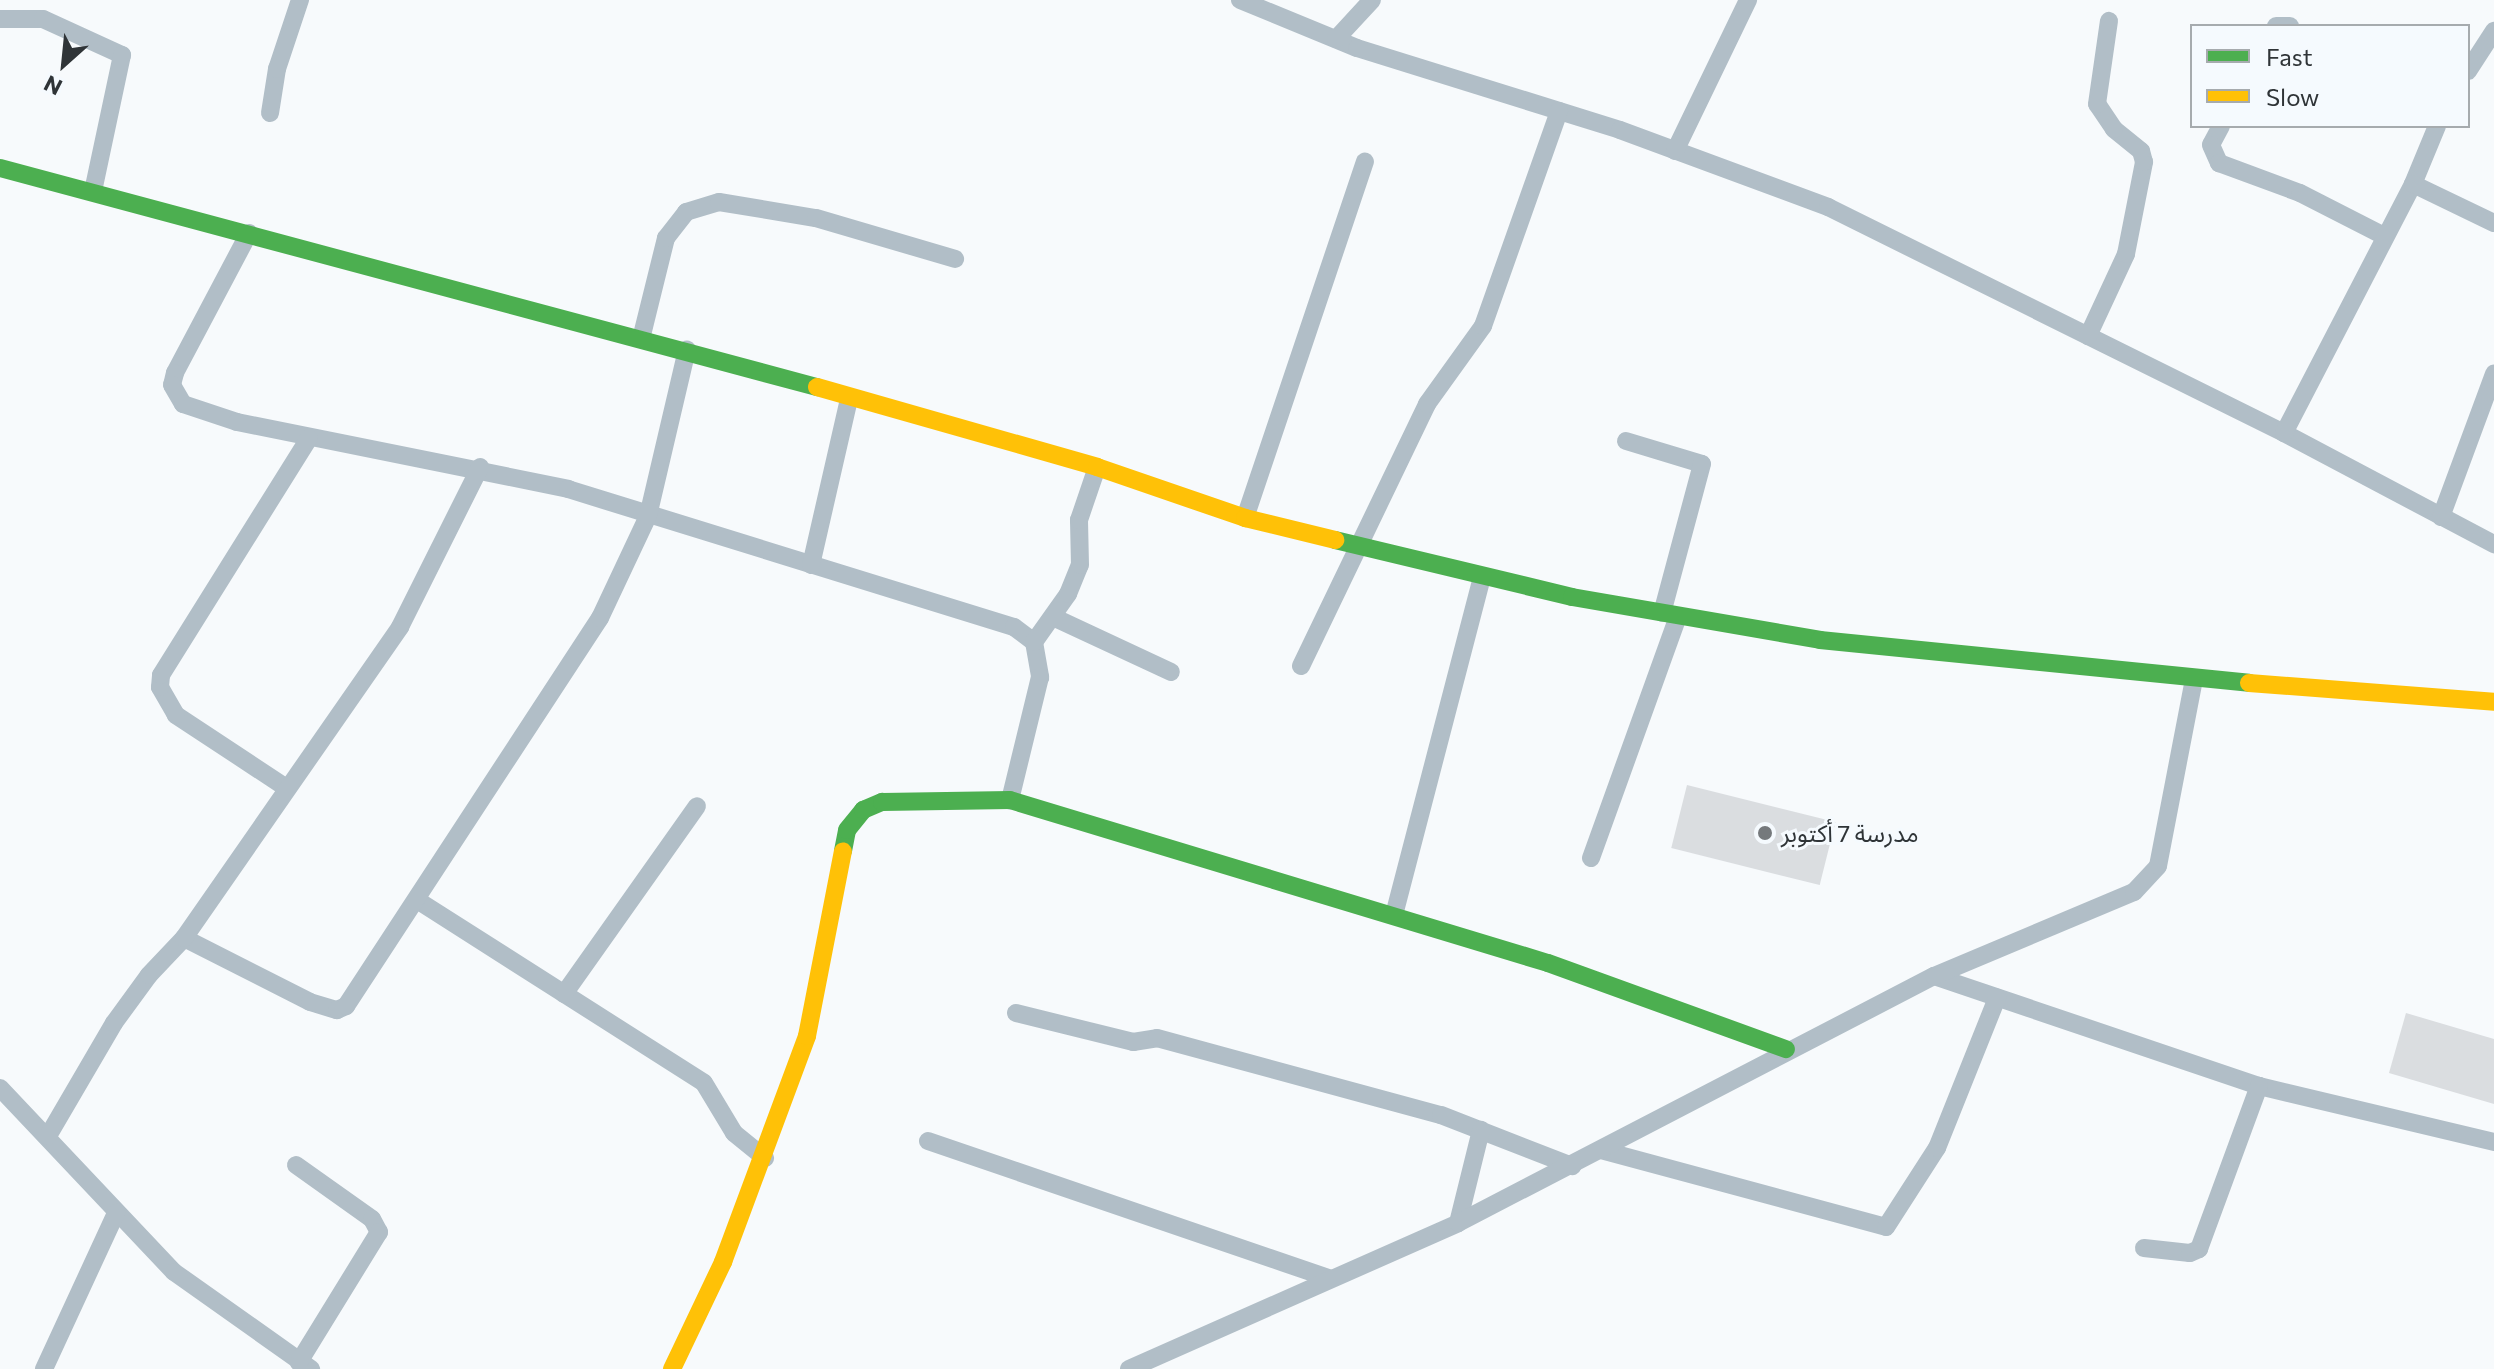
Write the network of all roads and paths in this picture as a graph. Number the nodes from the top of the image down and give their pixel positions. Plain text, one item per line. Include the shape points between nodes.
1 (300, 0) edge
2 (1240, 0) edge
3 (1372, 0) edge
4 (1748, 0) edge
5 (0, 19) edge
6 (2109, 21) dead end
7 (2494, 31) edge
8 (1336, 39) junction
9 (2470, 68) edge
10 (1559, 111) junction
11 (270, 113) dead end
12 (2220, 128) edge
13 (2436, 128) edge
14 (1675, 151) junction
15 (1365, 162) dead end
16 (0, 168) edge
17 (2413, 184) junction
18 (93, 191) junction
19 (2494, 223) edge
20 (249, 233) junction
21 (2384, 236) junction
22 (955, 259) dead end
23 (2088, 336) junction
24 (641, 339) junction
25 (687, 350) junction
26 (2494, 374) edge
27 (849, 399) junction
28 (2284, 433) junction
29 (309, 438) junction
30 (1626, 441) dead end
31 (480, 467) junction
32 (1097, 467) junction
33 (648, 516) junction
34 (2441, 517) junction
35 (1245, 518) junction
36 (2494, 544) edge
37 (1358, 545) junction
38 (811, 565) junction
39 (1482, 577) junction
40 (1670, 614) junction
41 (1053, 617) junction
42 (1034, 642) junction
43 (1301, 666) dead end
44 (1171, 672) dead end
45 (2194, 679) junction
46 (2494, 702) edge
47 (285, 787) junction
48 (1010, 800) junction
49 (697, 806) dead end
50 (1591, 858) dead end
51 (417, 900) junction
52 (1394, 915) junction
53 (184, 938) junction
54 (1934, 976) junction
55 (564, 994) junction
56 (1997, 998) junction
57 (1016, 1013) dead end
58 (1786, 1049) junction
59 (2259, 1086) junction
60 (0, 1088) edge
61 (1481, 1130) junction
62 (48, 1136) junction
63 (928, 1141) dead end
64 (2494, 1142) edge
65 (1601, 1150) junction
66 (765, 1158) junction
67 (296, 1165) dead end
68 (1572, 1166) junction
69 (116, 1213) junction
70 (1458, 1223) junction
71 (2144, 1248) dead end
72 (1329, 1278) junction
73 (305, 1365) edge
74 (44, 1369) edge
75 (672, 1369) edge
76 (1129, 1369) edge

1 - 11 street via 280,57
2 - 8 street
3 - 8 street
4 - 14 street
5 - 18 street via 43,19 122,55
6 - 23 street via 2097,104 2114,129 2141,151 2144,162 2126,254
7 - 9 street
8 - 10 street
10 - 14 street
10 - 37 street via 1483,326 1427,404
12 - 21 street via 2211,145 2219,163 2300,193
13 - 17 street
14 - 23 street via 1828,207
15 - 35 street
16 - 18 street
17 - 19 street
17 - 21 street
18 - 20 street
20 - 24 street
20 - 29 street via 175,373 174,392 183,404 203,412
21 - 28 street
22 - 24 street via 816,218 719,202 686,212 666,238
23 - 28 street
24 - 25 street
25 - 27 street
25 - 33 street
26 - 34 street
27 - 32 street
27 - 38 street
28 - 34 street
29 - 31 street
29 - 47 street via 161,675 160,687 176,715
30 - 40 street via 1702,464
31 - 33 street
31 - 47 street via 400,627
32 - 35 street
32 - 41 street via 1079,520 1080,565
33 - 38 street
33 - 51 street via 600,618
34 - 36 street
35 - 37 street
37 - 39 street
37 - 43 street
38 - 42 street via 996,620
39 - 40 street
39 - 52 street
40 - 45 street via 1820,640
40 - 50 street
41 - 42 street
41 - 44 street
42 - 48 street via 1040,677
45 - 46 street
45 - 54 street via 2158,866 2147,883
47 - 53 street
48 - 52 street
48 - 66 street via 882,802 850,824 807,1036
49 - 55 street
51 - 53 street via 360,989 337,1010 310,1002
51 - 55 street
52 - 58 street via 1548,963
53 - 62 street via 114,1023
54 - 56 street
54 - 58 street
55 - 66 street via 704,1083 734,1133
56 - 59 street
56 - 65 street via 1937,1148 1886,1227
57 - 61 street via 1124,1040 1157,1038
58 - 65 street
59 - 64 street
59 - 71 street via 2199,1249 2190,1253
60 - 62 street
61 - 68 street
61 - 70 street
62 - 69 street
63 - 72 street
65 - 68 street
66 - 75 street
67 - 73 street via 372,1219 379,1232
68 - 70 street
69 - 73 street via 174,1272
69 - 74 street
70 - 72 street
72 - 76 street

